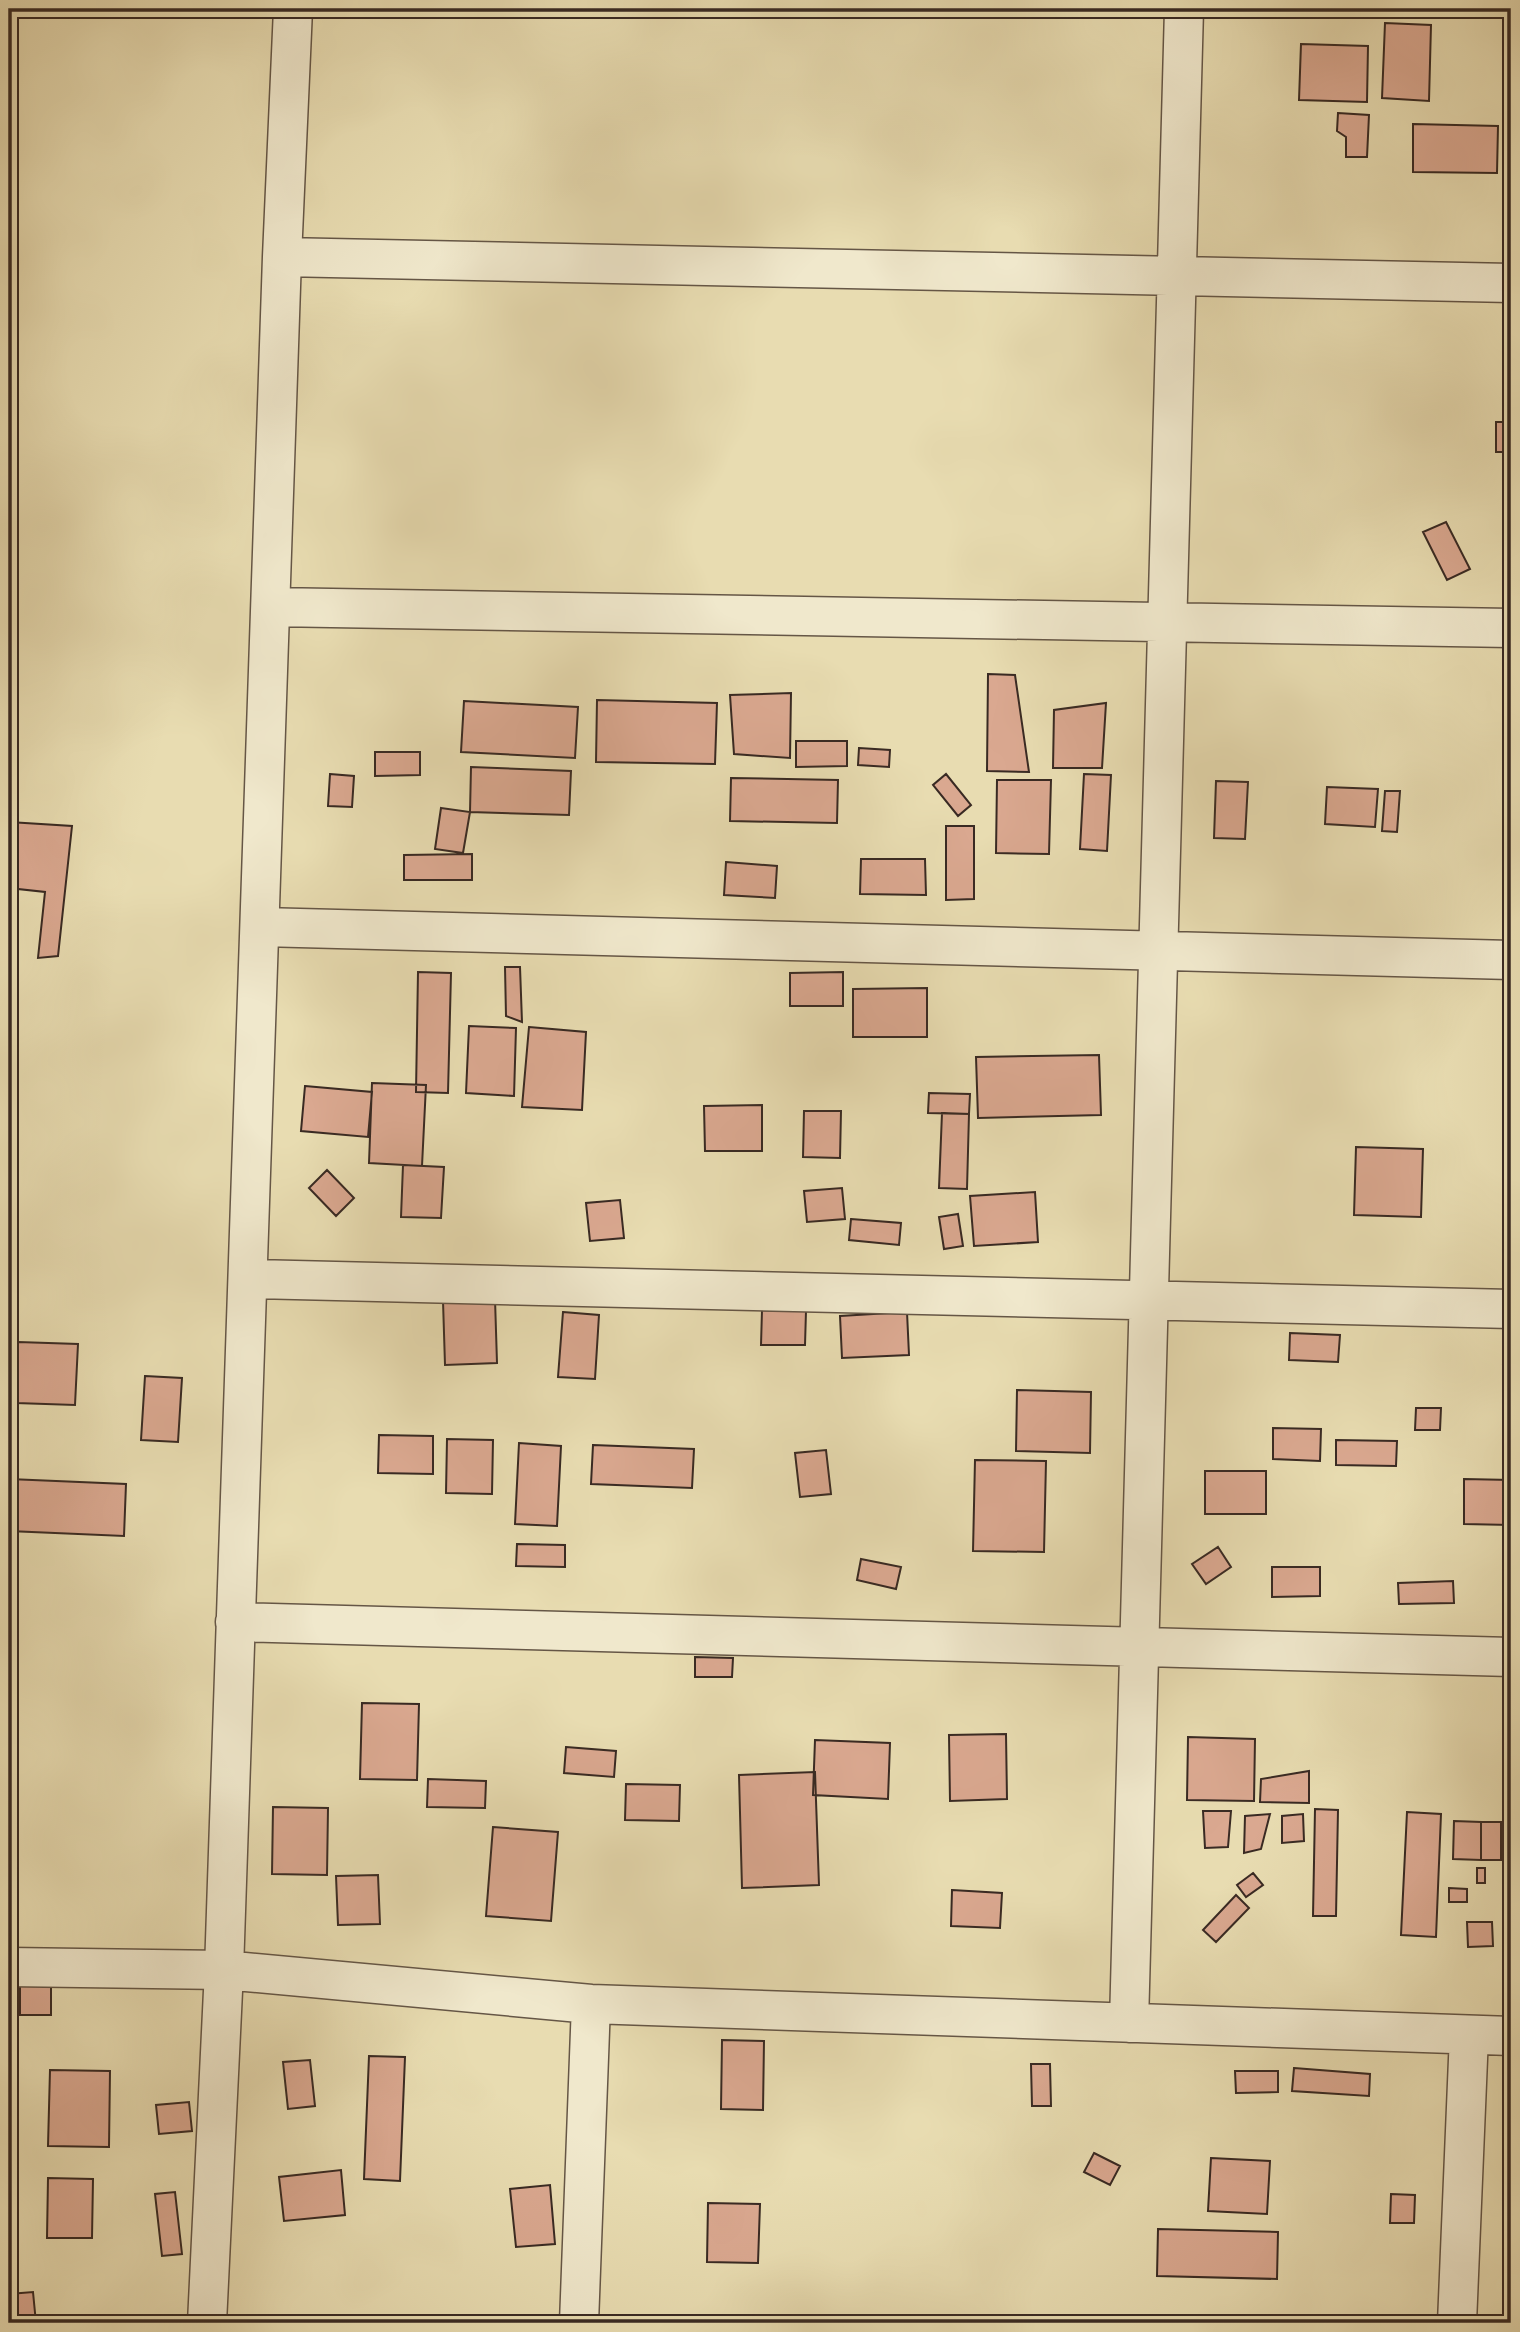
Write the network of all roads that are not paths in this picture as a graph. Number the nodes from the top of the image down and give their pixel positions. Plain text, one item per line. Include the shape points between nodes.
1 (293, 9) edge
2 (1184, 9) edge
3 (282, 257) junction
4 (1177, 277) junction
5 (1511, 283) edge
6 (272, 607) junction
7 (1167, 622) junction
8 (1511, 628) edge
9 (261, 927) junction
10 (1159, 950) junction
11 (1511, 960) edge
12 (248, 1279) junction
13 (1149, 1298) junction
14 (1511, 1309) edge
15 (236, 1622) junction
16 (1140, 1645) junction
17 (1511, 1657) edge
18 (9, 1967) edge
19 (224, 1970) junction
20 (591, 2004) junction
21 (1129, 2022) junction
22 (1469, 2035) junction
23 (1511, 2036) edge
24 (207, 2323) edge
25 (579, 2323) edge
26 (1457, 2323) edge

1 - 3 street
2 - 4 street
3 - 4 street
3 - 6 street
4 - 5 street
4 - 7 street
6 - 7 street
6 - 9 street
7 - 8 street
7 - 10 street
9 - 10 street
9 - 12 street
10 - 11 street
10 - 13 street
12 - 13 street
12 - 15 street
13 - 14 street
13 - 16 street
15 - 16 street
15 - 19 street
16 - 17 street
16 - 21 street
18 - 19 street
19 - 20 street
19 - 24 street
20 - 21 street
20 - 25 street
21 - 22 street
22 - 23 street
22 - 26 street

